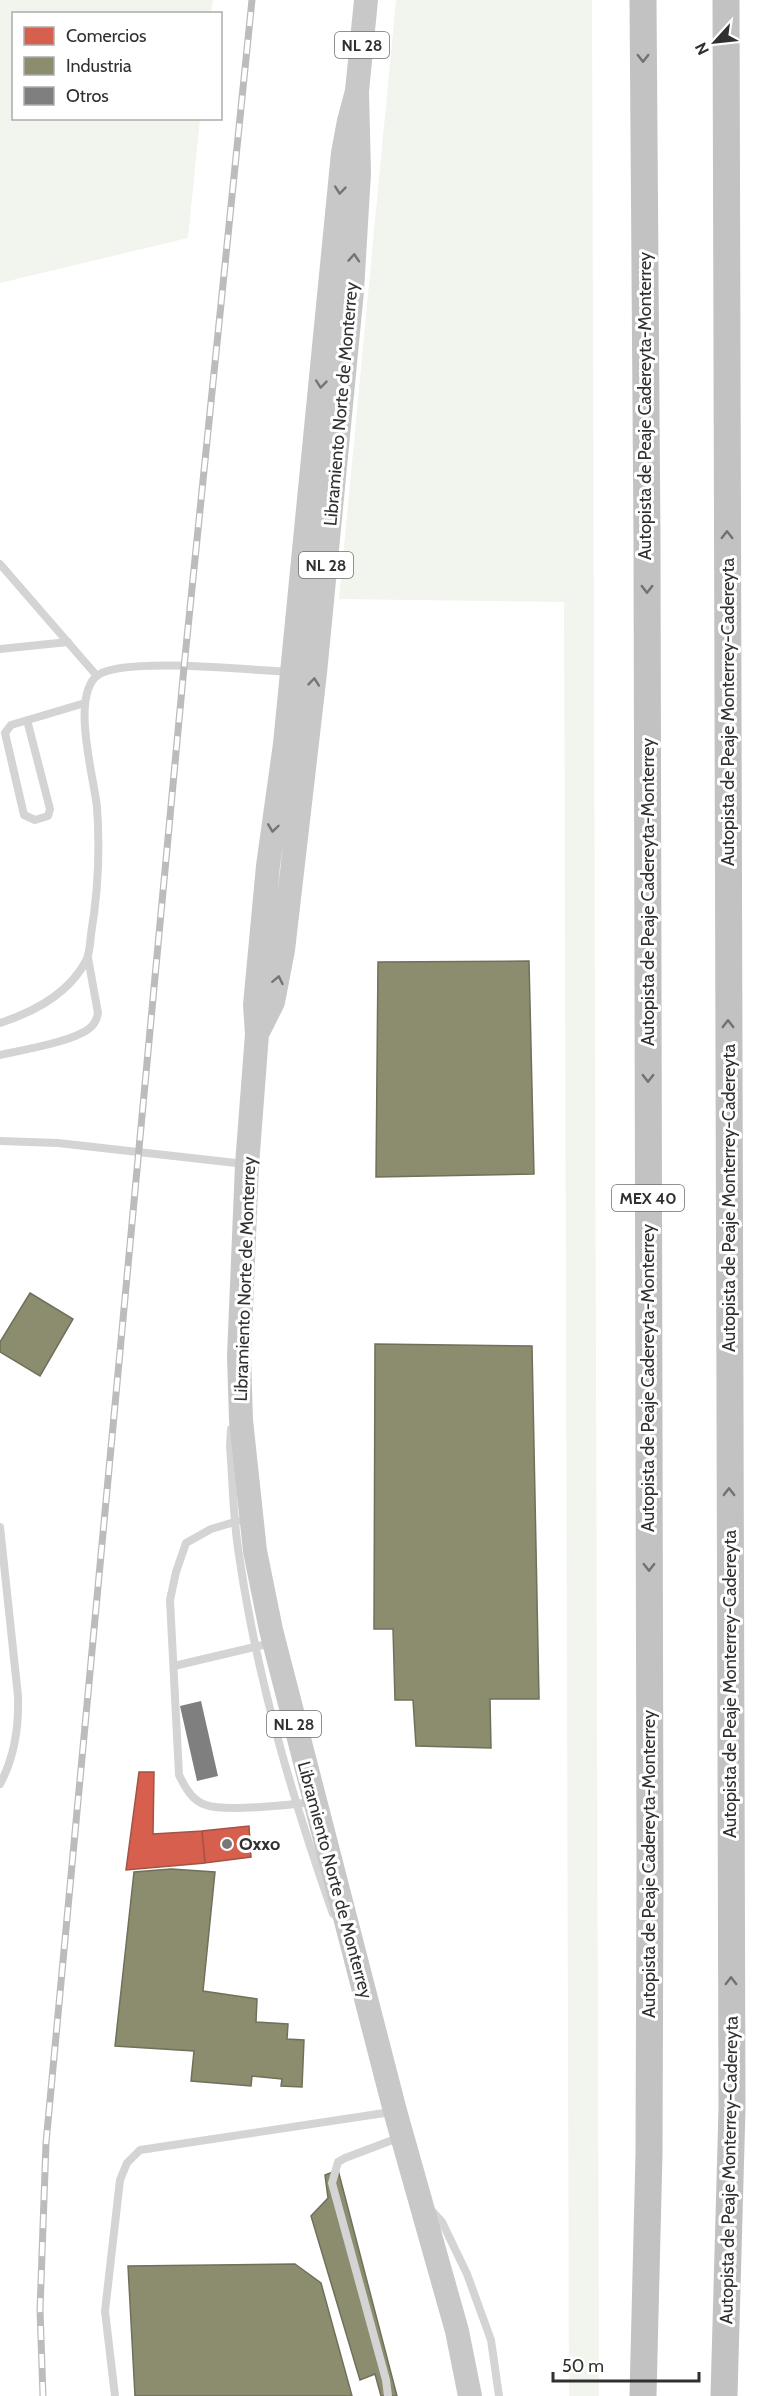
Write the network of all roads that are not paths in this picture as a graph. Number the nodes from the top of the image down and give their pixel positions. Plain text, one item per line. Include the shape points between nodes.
1 (366, 0) edge
2 (643, 0) edge
3 (726, 0) edge
4 (357, 91) junction
5 (335, 469) junction
6 (0, 564) edge
7 (68, 642) junction
8 (0, 649) edge
9 (292, 672) junction
10 (97, 676) junction
11 (86, 702) junction
12 (27, 720) junction
13 (296, 852) junction
14 (88, 958) junction
15 (0, 1023) edge
16 (257, 1034) junction
17 (0, 1055) edge
18 (0, 1141) edge
19 (247, 1165) junction
20 (244, 1521) junction
21 (0, 1527) edge
22 (3, 1575) edge
23 (265, 1645) junction
24 (174, 1666) junction
25 (0, 1784) edge
26 (305, 1803) junction
27 (337, 1927) dead end
28 (341, 1938) dead end
29 (368, 2008) junction
30 (395, 2111) junction
31 (403, 2137) junction
32 (420, 2197) junction
33 (115, 2396) edge
34 (388, 2396) edge
35 (470, 2396) edge
36 (499, 2396) edge
37 (643, 2396) edge
38 (724, 2396) edge

1 - 4 main road, Libramiento Norte de Monterrey / NL 28
2 -> 37 highway, Autopista de Peaje Cadereyta-Monterrey / MEX 40 via 650,1904
38 -> 3 highway, Autopista de Peaje Monterrey-Cadereyta via 732,2109
5 -> 4 main road, Libramiento Norte de Monterrey / NL 28 via 358,202
4 -> 9 main road, Libramiento Norte de Monterrey / NL 28 via 344,153
5 - 9 main road via 321,522 306,633
13 -> 5 main road, Libramiento Norte de Monterrey / NL 28
6 - 7 lane
7 - 8 lane
7 - 10 lane
9 - 10 lane via 141,666
9 - 13 main road via 296,701
9 -> 16 main road, Libramiento Norte de Monterrey / NL 28 via 268,866 255,1005
10 - 11 lane
11 - 12 lane
11 - 14 lane via 98,858
12 - 12 lane via 11,725 4,733 24,815 35,820 48,816 50,809
16 -> 13 main road, Libramiento Norte de Monterrey / NL 28 via 273,1002 278,979
14 - 15 lane via 61,991 41,1005
14 - 17 lane via 98,1013 91,1027 56,1041
16 - 19 main road, Libramiento Norte de Monterrey / NL 28
18 - 19 lane via 58,1143
19 - 20 main road, Libramiento Norte de Monterrey / NL 28 via 239,1356
20 - 23 main road, Libramiento Norte de Monterrey / NL 28 via 255,1551
20 - 24 lane via 211,1529 186,1543 170,1600
21 - 22 lane
22 - 25 lane via 19,1723 8,1769
23 - 24 lane
23 - 26 main road, Libramiento Norte de Monterrey / NL 28
24 - 26 lane via 179,1775 188,1793 205,1805 226,1808
26 - 27 lane
26 - 29 main road, Libramiento Norte de Monterrey / NL 28
28 - 29 lane
29 - 30 main road, Libramiento Norte de Monterrey / NL 28
30 - 31 main road, Libramiento Norte de Monterrey / NL 28
30 - 33 lane via 140,2150 127,2163 120,2181 105,2312
31 - 32 main road, Libramiento Norte de Monterrey / NL 28
31 - 34 lane via 338,2162 332,2183
32 - 35 main road, Libramiento Norte de Monterrey / NL 28 via 457,2331
32 - 36 lane via 442,2222 466,2274 490,2340

